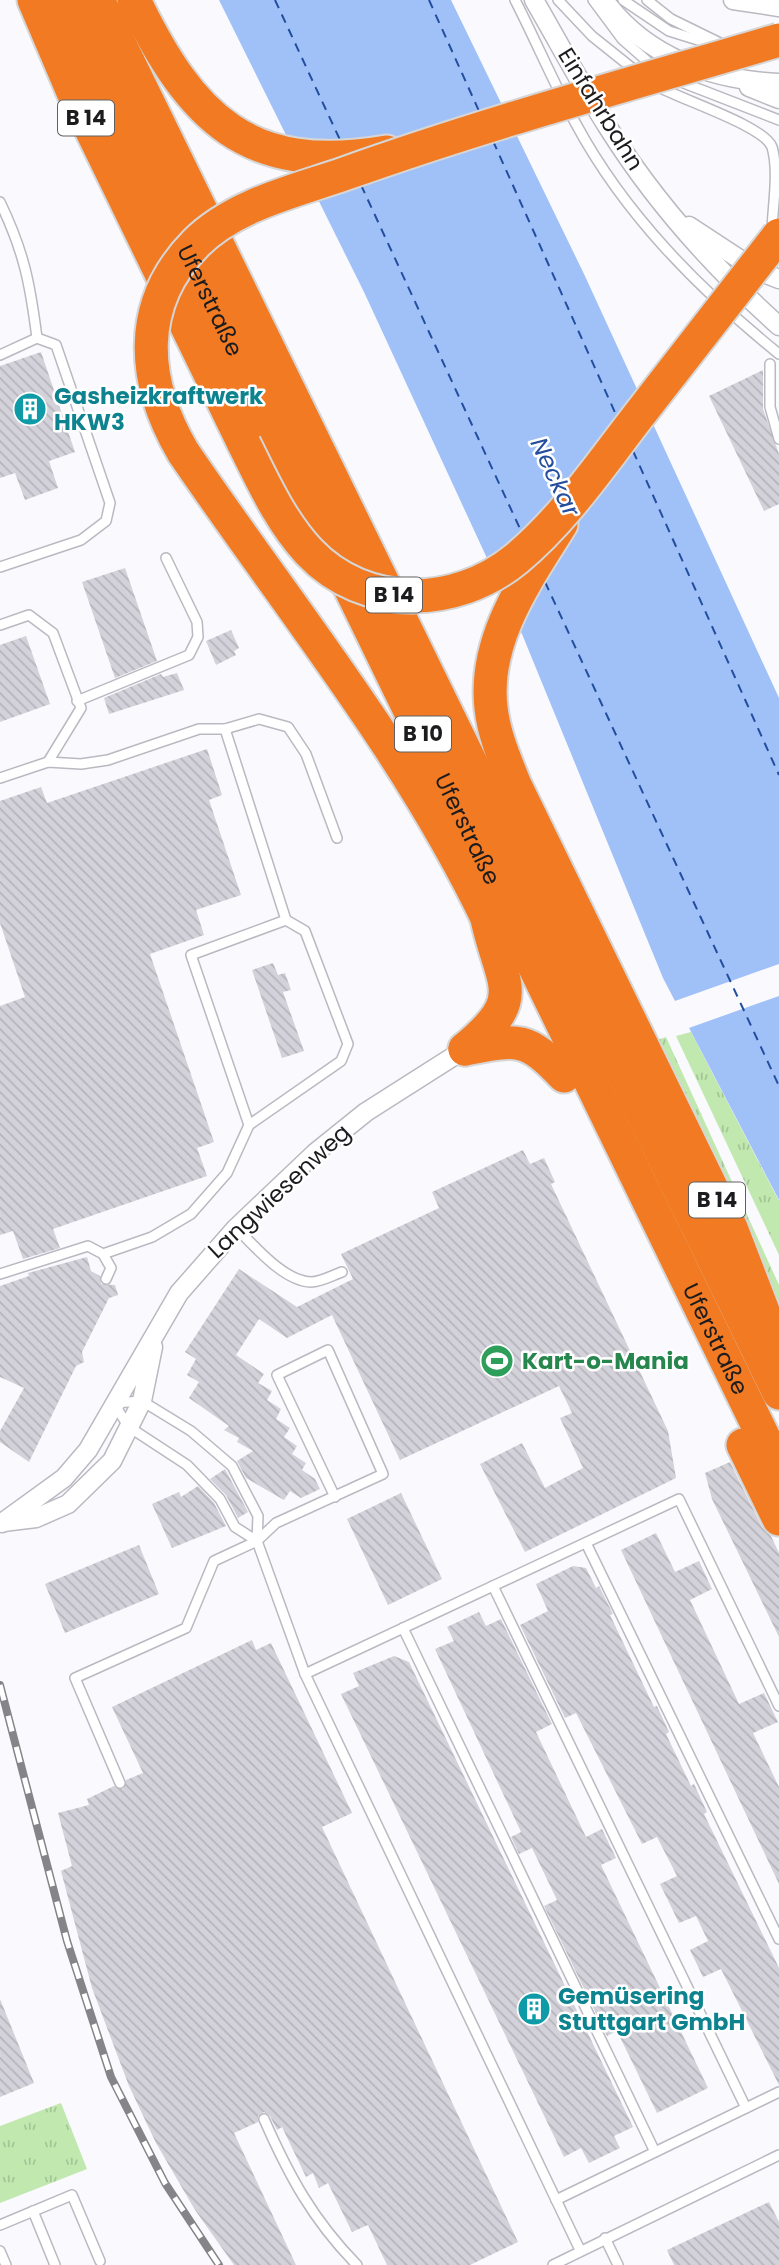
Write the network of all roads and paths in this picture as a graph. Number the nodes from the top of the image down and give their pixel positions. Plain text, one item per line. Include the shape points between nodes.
1 (34, 0) edge
2 (64, 0) edge
3 (97, 0) edge
4 (134, 0) edge
5 (515, 0) edge
6 (534, 0) edge
7 (558, 0) edge
8 (593, 0) edge
9 (604, 0) edge
10 (622, 0) edge
11 (647, 0) edge
12 (733, 0) edge
13 (779, 8) edge
14 (779, 40) edge
15 (730, 48) junction
16 (779, 50) edge
17 (723, 77) junction
18 (779, 86) edge
19 (779, 99) edge
20 (779, 120) edge
21 (424, 146) junction
22 (777, 165) edge
23 (0, 202) edge
24 (672, 215) junction
25 (776, 232) edge
26 (779, 279) edge
27 (779, 326) edge
28 (37, 338) junction
29 (779, 354) edge
30 (0, 355) edge
31 (770, 364) dead end
32 (779, 439) edge
33 (580, 492) junction
34 (166, 558) dead end
35 (0, 567) edge
36 (0, 625) edge
37 (77, 701) junction
38 (225, 729) junction
39 (48, 762) junction
40 (0, 778) edge
41 (337, 838) dead end
42 (487, 919) junction
43 (286, 920) junction
44 (465, 1049) junction
45 (564, 1076) junction
46 (248, 1125) junction
47 (236, 1228) junction
48 (103, 1254) junction
49 (342, 1272) dead end
50 (0, 1274) edge
51 (106, 1279) dead end
52 (155, 1336) junction
53 (779, 1352) edge
54 (779, 1393) edge
55 (142, 1401) junction
56 (113, 1403) junction
57 (129, 1427) junction
58 (779, 1469) edge
59 (335, 1497) junction
60 (779, 1519) edge
61 (1, 1521) edge
62 (257, 1541) junction
63 (586, 1543) junction
64 (493, 1586) junction
65 (403, 1628) junction
66 (305, 1674) junction
67 (779, 1706) edge
68 (120, 1783) dead end
69 (779, 1939) edge
70 (779, 2092) edge
71 (746, 2108) junction
72 (264, 2119) dead end
73 (655, 2152) junction
74 (779, 2155) edge
75 (556, 2200) junction
76 (33, 2211) junction
77 (0, 2225) edge
78 (605, 2238) junction
79 (580, 2250) junction
80 (0, 2251) edge
81 (100, 2261) dead end
82 (6, 2265) edge
83 (55, 2265) edge
84 (357, 2265) edge
85 (552, 2265) edge
86 (618, 2265) edge

1 - 33 highway, B 14, bridge via 73,92 270,497 309,552 353,584 383,594 435,595 491,576 535,542
2 - 58 highway, Uferstraße / B 10
3 - 54 highway, Uferstraße / B 10
4 - 21 highway, bridge via 194,100 239,136 271,150 336,158
5 - 29 lane via 576,124 622,194 686,271
6 - 24 street, Einfahrbahn via 609,129
7 - 22 lane via 636,72 691,104 761,132
8 - 20 lane via 622,39 659,70 699,92
9 - 17 street via 627,25 677,61
10 - 15 lane via 669,31
11 - 15 lane via 671,19
12 - 13 street
14 - 21 highway, bridge
15 - 16 lane
17 - 18 street
17 - 19 street
21 - 42 highway, bridge via 244,212 218,226 170,276 157,306 151,357 159,404 183,452 391,745 435,816
22 - 25 lane
23 - 28 lane via 20,243
24 - 26 street, Einfahrbahn via 756,270
24 - 27 street, Einfahrbahn via 712,262
25 - 33 highway, B 14, bridge
28 - 30 lane
28 - 35 lane via 56,345 110,503 106,522 80,540
31 - 32 lane via 770,407
33 - 53 highway, B 14, bridge via 498,639 490,675 497,739 528,812 731,1228
34 - 37 lane via 197,622 198,637 190,655
36 - 37 lane via 29,615 53,633
37 - 39 lane via 81,708
38 - 39 lane via 200,729 108,760
38 - 41 lane via 259,719 288,727 306,754
38 - 43 lane
39 - 40 lane
42 - 44 highway via 507,995 500,1017
42 - 45 highway
43 - 46 lane via 305,931 348,1044 341,1060
43 - 46 lane via 191,955
44 - 45 highway via 526,1044 540,1051
44 - 47 street, Langwiesenweg via 366,1112
45 - 60 highway
46 - 48 lane via 227,1173 191,1214 152,1237
47 - 49 lane via 298,1279 313,1283
47 - 52 street, Langwiesenweg via 179,1293
48 - 50 lane via 88,1246
48 - 51 lane via 111,1268
52 - 55 street, Langwiesenweg
52 - 56 street, Langwiesenweg
55 - 56 lane
55 - 57 street, Langwiesenweg
55 - 62 lane via 191,1431 232,1466 258,1516
56 - 57 lane
56 - 61 street, Langwiesenweg via 88,1450 64,1478
57 - 61 street, Langwiesenweg via 112,1461 68,1504 36,1518
57 - 62 lane via 187,1465 220,1499 235,1527
59 - 59 lane via 277,1376 328,1350 383,1474
59 - 62 lane via 276,1523
62 - 66 lane
62 - 68 lane via 214,1561 186,1628 75,1678
63 - 64 lane
63 - 67 lane via 679,1499
63 - 69 lane
64 - 65 lane
64 - 71 lane
65 - 66 lane
65 - 73 lane
66 - 75 lane
70 - 71 lane
71 - 73 lane
72 - 84 lane via 295,2187 331,2238
73 - 75 lane
74 - 78 lane
75 - 79 lane
76 - 77 lane
76 - 81 lane via 72,2195
76 - 83 lane
78 - 79 lane
78 - 86 lane
79 - 85 lane
80 - 82 lane

